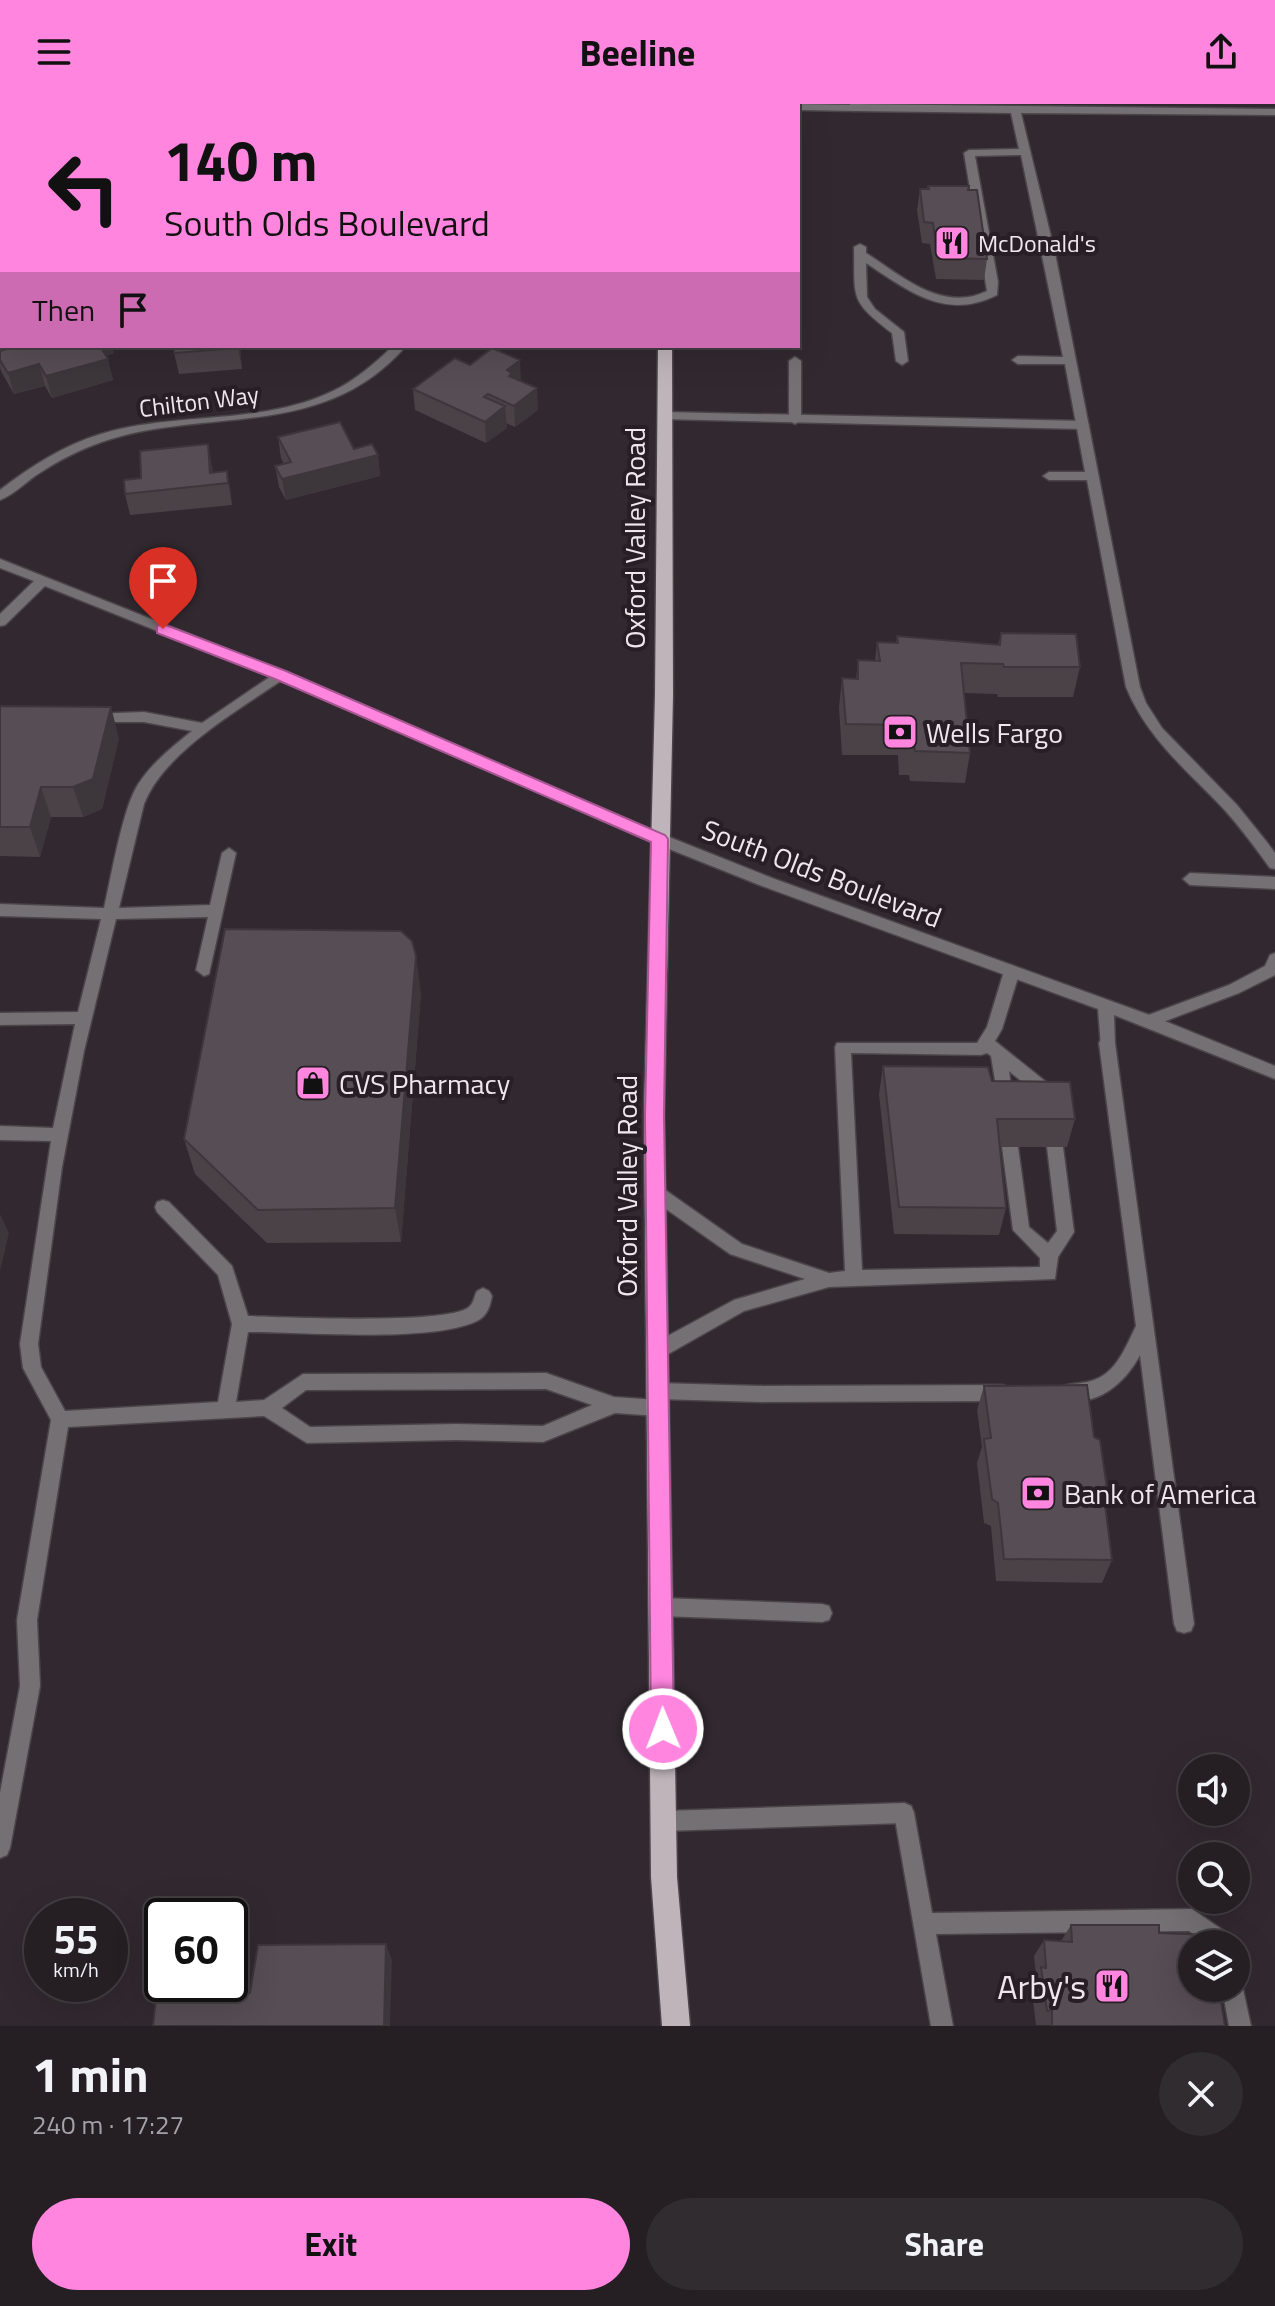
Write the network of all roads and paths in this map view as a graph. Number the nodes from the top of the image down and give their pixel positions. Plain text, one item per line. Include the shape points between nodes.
1 (856, 106) edge
2 (800, 107) edge
3 (1016, 112) junction
4 (1275, 112) edge
5 (1027, 152) junction
6 (398, 348) edge
7 (665, 348) edge
8 (1018, 360) dead end
9 (795, 361) dead end
10 (902, 361) dead end
11 (1070, 361) junction
12 (665, 416) junction
13 (795, 420) junction
14 (1083, 425) junction
15 (1049, 476) dead end
16 (1092, 476) junction
17 (0, 496) edge
18 (0, 563) edge
19 (42, 581) junction
20 (0, 622) edge
21 (280, 675) junction
22 (80, 717) edge
23 (204, 728) junction
24 (659, 839) junction
25 (229, 853) dead end
26 (1273, 862) edge
27 (1190, 879) dead end
28 (1275, 882) edge
29 (0, 910) edge
30 (216, 911) junction
31 (109, 914) junction
32 (1275, 959) edge
33 (204, 970) dead end
34 (1012, 971) junction
35 (1106, 1005) junction
36 (84, 1018) junction
37 (0, 1019) edge
38 (1149, 1021) junction
39 (985, 1042) junction
40 (999, 1054) junction
41 (1275, 1073) edge
42 (1006, 1110) edge
43 (1050, 1110) edge
44 (0, 1133) edge
45 (60, 1135) junction
46 (1010, 1147) edge
47 (1055, 1147) edge
48 (655, 1192) junction
49 (163, 1207) dead end
50 (1049, 1255) junction
51 (854, 1278) junction
52 (829, 1280) junction
53 (483, 1296) dead end
54 (241, 1324) junction
55 (1145, 1326) junction
56 (657, 1351) junction
57 (1057, 1392) edge
58 (1027, 1393) edge
59 (658, 1399) junction
60 (614, 1405) junction
61 (267, 1408) junction
62 (226, 1410) junction
63 (60, 1419) junction
64 (661, 1607) junction
65 (822, 1613) dead end
66 (1184, 1624) dead end
67 (664, 1821) junction
68 (0, 1848) edge
69 (924, 1924) junction
70 (1206, 1930) edge
71 (1236, 2002) edge
72 (676, 2026) edge
73 (942, 2026) edge
74 (1240, 2026) edge

1 - 2 street
1 - 3 street
3 - 4 street
3 - 5 street
5 - 10 street via 969,153 993,293 970,303 948,303 928,296 861,250 861,297 898,332
5 - 11 street
6 - 17 street, Chilton Way via 382,367 331,398 273,415 124,432 81,444
7 - 12 main road, Oxford Valley Road
8 - 11 street
9 - 13 street
11 - 14 street
12 - 13 street
12 - 24 main road, Oxford Valley Road
13 - 14 street
14 - 16 street
15 - 16 street
16 - 26 street via 1140,709
18 - 19 street, South Olds Boulevard
19 - 20 street
19 - 21 street, South Olds Boulevard
21 - 23 street
21 - 24 street, South Olds Boulevard
22 - 23 street via 144,717
23 - 31 street via 144,786
24 - 34 street, South Olds Boulevard
24 - 48 main road, Oxford Valley Road
25 - 30 street
26 - 28 street
27 - 28 street
29 - 31 street
30 - 31 street
30 - 33 street
31 - 36 street
32 - 38 street via 1271,970 1234,989
34 - 35 street, South Olds Boulevard
34 - 39 street
35 - 38 street, South Olds Boulevard
35 - 55 street
36 - 37 street
36 - 45 street
38 - 41 street, South Olds Boulevard
39 - 40 street
39 - 51 street via 981,1049 843,1047
40 - 42 street
40 - 43 street via 1049,1094
44 - 45 street
45 - 63 street via 29,1344 32,1368
46 - 50 street via 1021,1230
47 - 50 street via 1066,1232
48 - 52 street via 736,1249
48 - 56 main road, Oxford Valley Road
49 - 54 street via 226,1271
50 - 51 street via 1049,1274
51 - 52 street
52 - 56 street via 740,1305
53 - 54 street via 473,1315 452,1321 404,1326
54 - 62 street
55 - 57 street via 1112,1382 1087,1391
55 - 66 street
56 - 59 main road, Oxford Valley Road
58 - 59 street
59 - 60 street
59 - 64 main road, Oxford Valley Road
60 - 61 street via 546,1381 303,1382
60 - 61 street via 543,1434 307,1435
61 - 62 street
62 - 63 street
63 - 68 street via 27,1620 30,1686
64 - 65 street
64 - 67 main road, Oxford Valley Road
67 - 69 street via 904,1813
67 - 72 main road, Oxford Valley Road
69 - 70 street via 1192,1920
69 - 73 street
71 - 74 street

